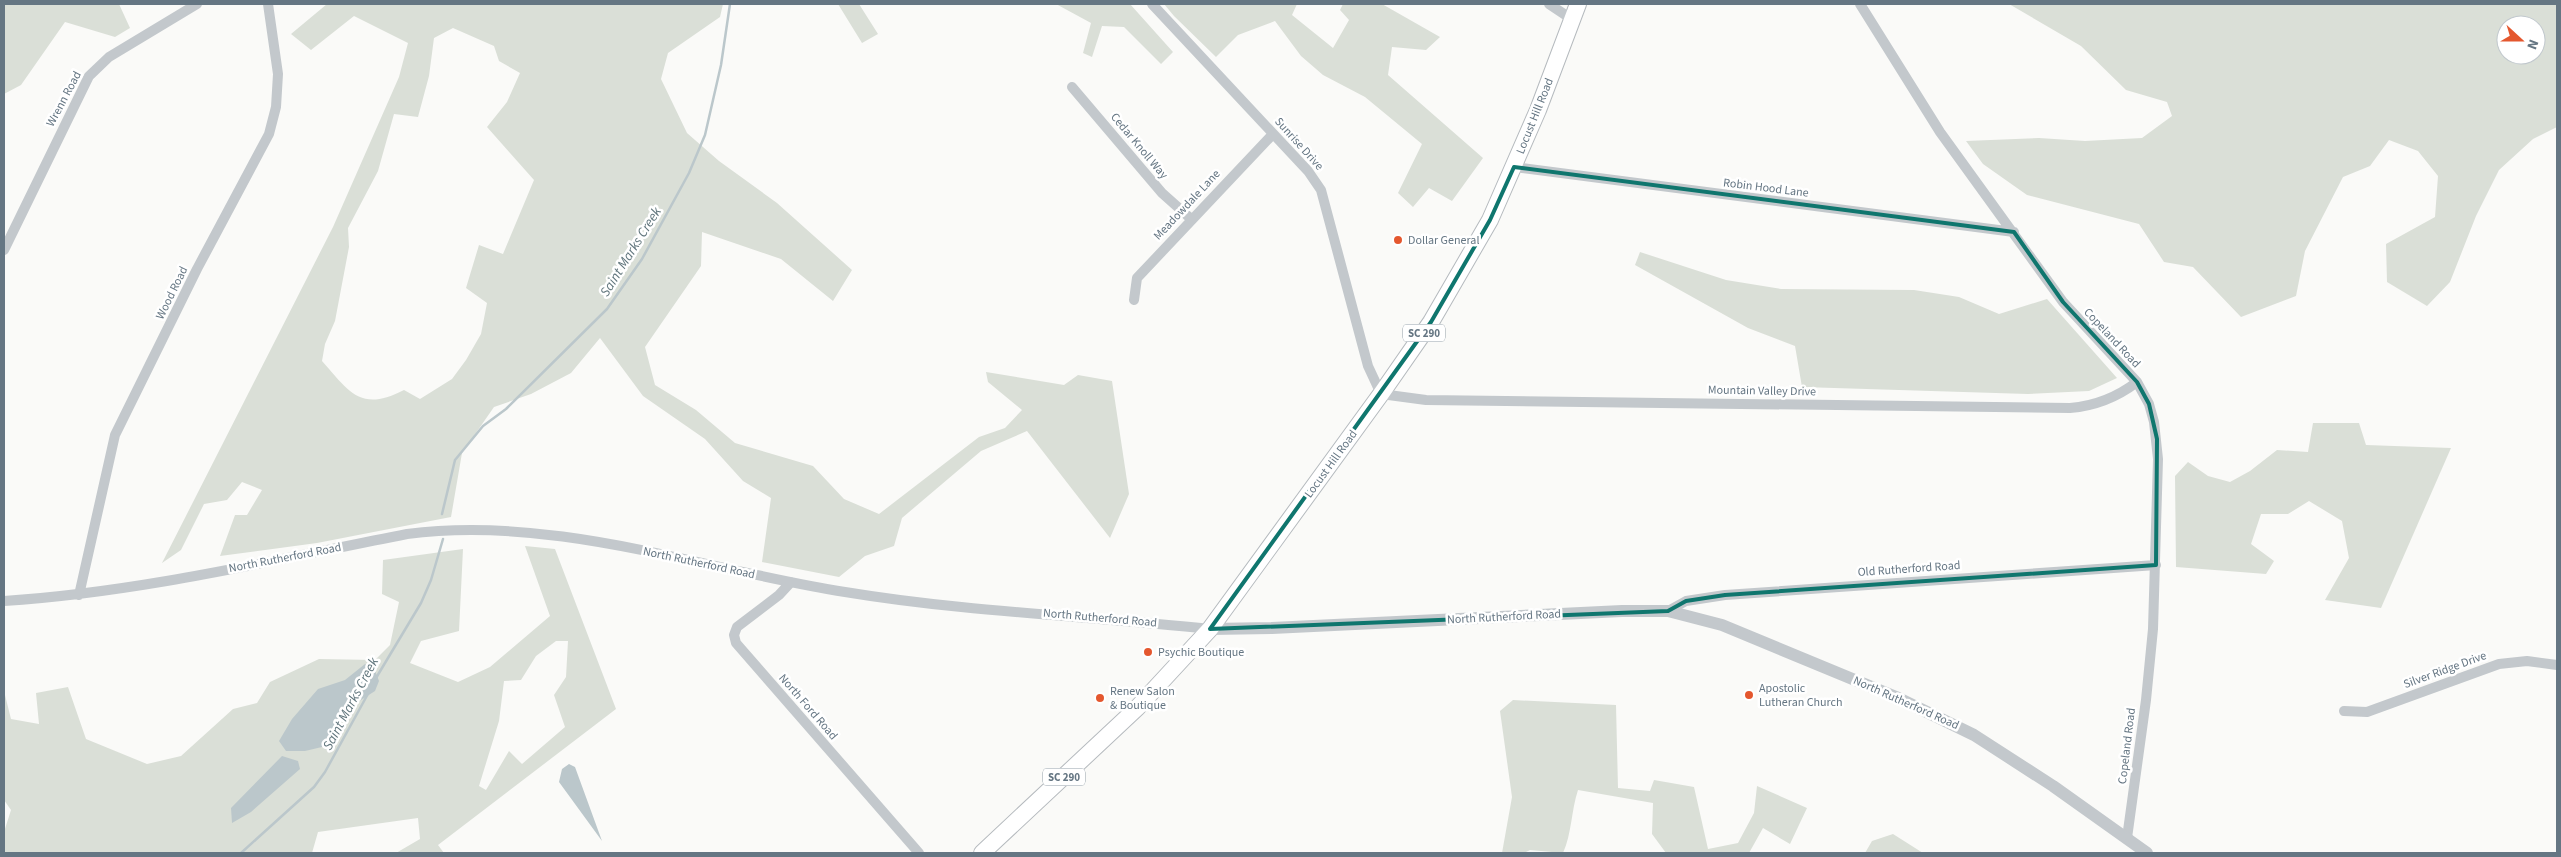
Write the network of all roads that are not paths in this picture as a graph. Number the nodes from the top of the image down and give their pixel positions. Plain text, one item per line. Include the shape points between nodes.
1 (197, 4) edge
2 (268, 4) edge
3 (1152, 4) edge
4 (1549, 4) edge
5 (1578, 4) edge
6 (1860, 4) edge
7 (1573, 20) junction
8 (1072, 87) dead end
9 (1273, 134) junction
10 (1514, 167) junction
11 (1190, 218) junction
12 (2014, 232) junction
13 (4, 250) edge
14 (1134, 300) dead end
15 (2137, 382) junction
16 (1382, 394) junction
17 (2156, 565) junction
18 (791, 582) junction
19 (79, 595) junction
20 (4, 601) edge
21 (1668, 611) junction
22 (1210, 629) junction
23 (2557, 665) edge
24 (2344, 711) dead end
25 (2127, 838) junction
26 (919, 853) edge
27 (982, 853) edge
28 (2147, 853) edge

1 - 13 street, Wrenn Road via 109,57 89,76
2 - 19 street, Wood Road via 278,74 276,107 269,134 115,435
3 - 9 street, Sunrise Drive
4 - 7 street
5 - 7 main road, Locust Hill Road / SC 290
6 - 12 street, Copeland Road via 1940,132
7 - 10 main road, Locust Hill Road / SC 290
8 - 11 street, Cedar Knoll Way via 1162,193
9 - 11 street, Meadowdale Lane
9 - 16 street, Sunrise Drive via 1321,190 1368,366
10 - 12 street, Robin Hood Lane
10 - 16 main road, Locust Hill Road / SC 290 via 1459,277
11 - 14 street, Meadowdale Lane via 1136,278
12 - 15 street, Copeland Road via 2063,302
15 - 16 street, Mountain Valley Drive via 2106,401 2070,408 1426,400
15 - 17 street, Copeland Road via 2149,404 2157,439
16 - 22 main road, Locust Hill Road / SC 290
17 - 21 street, Old Rutherford Road via 1725,594 1686,601
17 - 25 street, Copeland Road via 2146,700
18 - 19 street, North Rutherford Road via 575,538 513,530 467,529 407,534
18 - 22 street, North Rutherford Road via 902,600
18 - 26 street, North Ford Road via 780,595 738,627 734,635 736,643
19 - 20 street, North Rutherford Road
21 - 22 street, North Rutherford Road
21 - 25 street, North Rutherford Road via 1722,625 1942,718 2006,754
22 - 27 main road, Locust Hill Road / SC 290 via 1137,708
23 - 24 street, Silver Ridge Drive via 2527,661 2499,664 2367,712
25 - 28 street, North Rutherford Road

